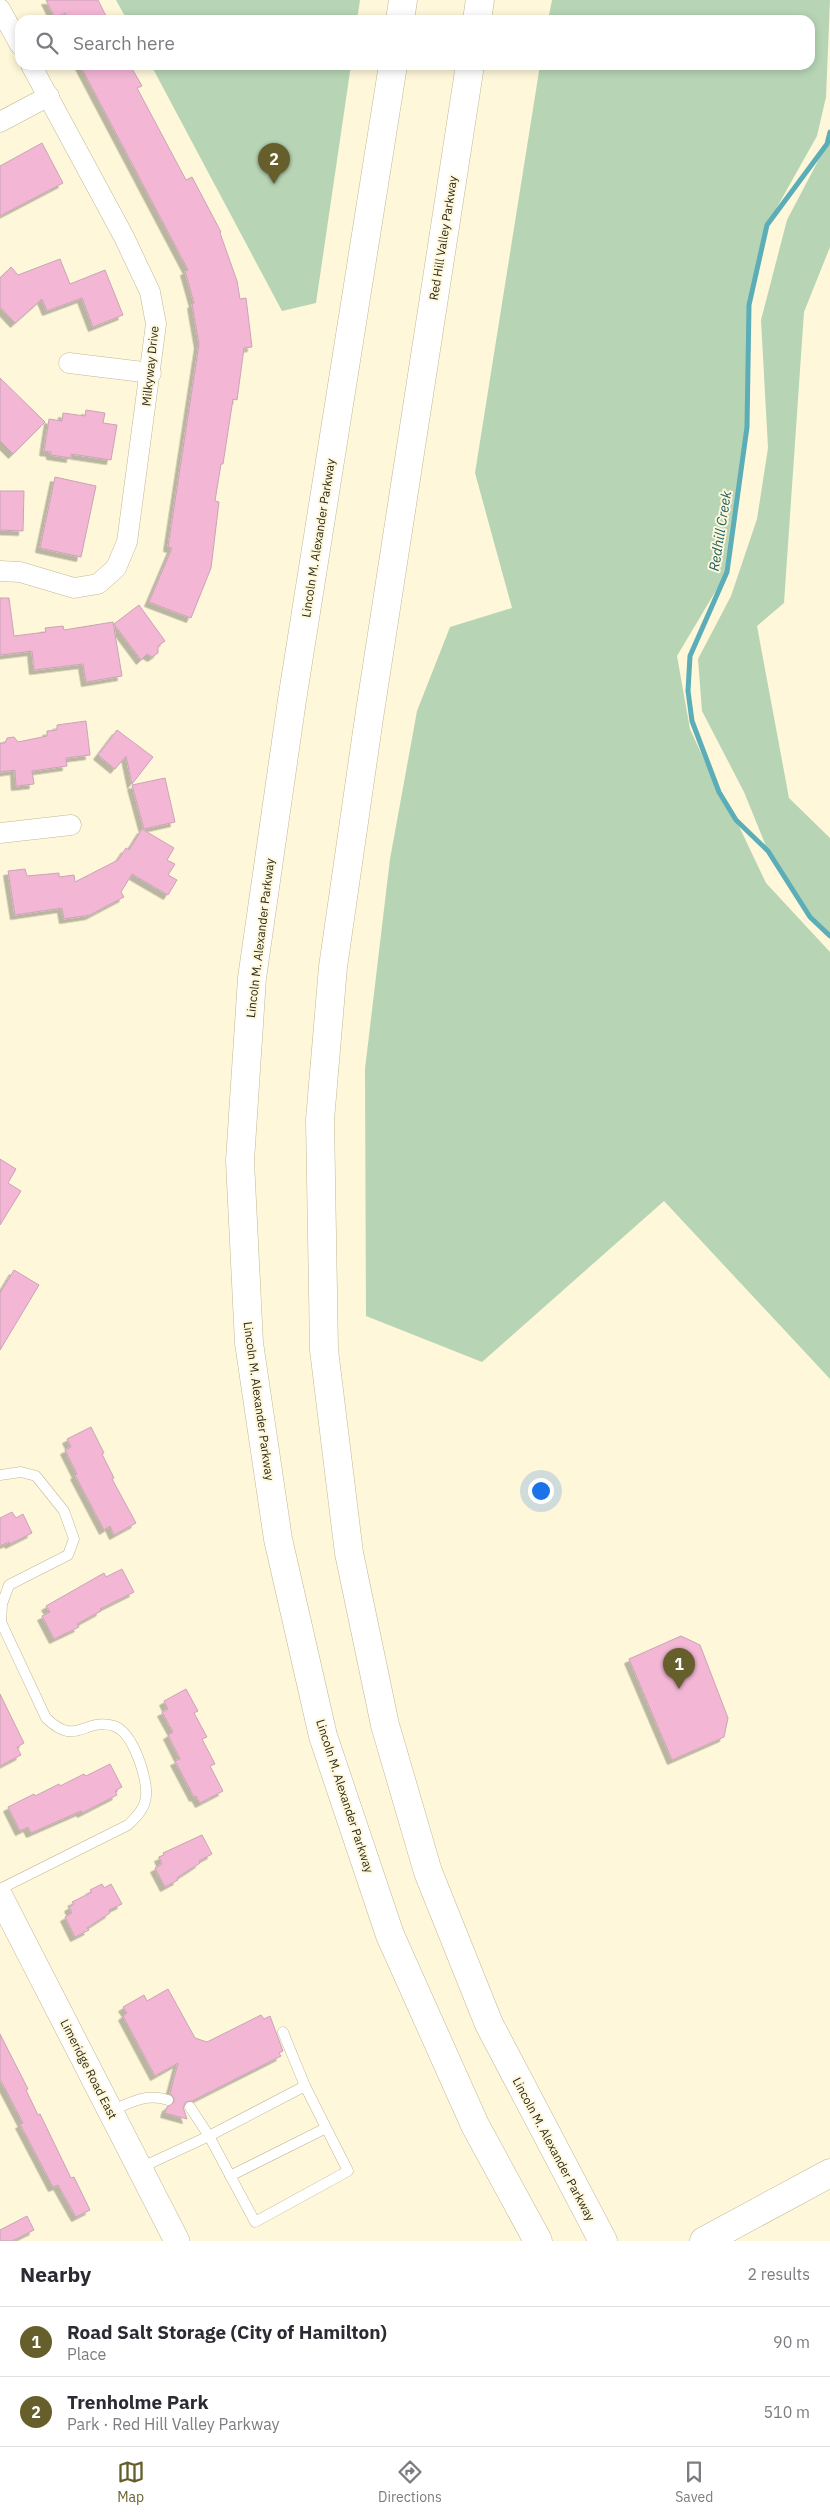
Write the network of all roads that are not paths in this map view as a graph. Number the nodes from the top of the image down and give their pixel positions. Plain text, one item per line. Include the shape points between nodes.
1 (403, 0) edge
2 (480, 0) edge
3 (0, 9) edge
4 (401, 15) edge
5 (478, 15) edge
6 (15, 36) edge
7 (35, 70) edge
8 (392, 70) edge
9 (469, 70) edge
10 (49, 96) junction
11 (0, 122) edge
12 (69, 363) dead end
13 (151, 373) junction
14 (416, 411) joint
15 (0, 571) edge
16 (71, 825) dead end
17 (0, 833) edge
18 (0, 1475) edge
19 (0, 1889) edge
20 (0, 1896) edge
21 (283, 2032) dead end
22 (305, 2086) junction
23 (168, 2100) dead end
24 (190, 2107) dead end
25 (110, 2111) junction
26 (326, 2128) junction
27 (209, 2136) junction
28 (140, 2168) junction
29 (830, 2173) edge
30 (230, 2176) junction
31 (177, 2241) edge
32 (538, 2241) edge
33 (603, 2241) edge
34 (704, 2241) edge

1 - 4 main road
2 - 5 main road
3 - 6 street
7 - 10 street, Milkyway Drive
8 - 32 main road, Lincoln M. Alexander Parkway via 292,700 252,978 240,1161 249,1343 278,1539 323,1736 390,1935 475,2125
9 - 14 main road, Red Hill Valley Parkway
10 - 11 street
10 - 13 street, Milkyway Drive via 150,292 156,324
12 - 13 street
13 - 15 street, Milkyway Drive via 127,542 116,568 98,584 74,588 20,572
14 - 33 main road, Lincoln M. Alexander Parkway via 333,967 320,1120 324,1350 349,1552 385,1724 428,1872 489,2024
16 - 17 street
18 - 19 lane via 21,1472 36,1476 64,1511 74,1539 68,1556 9,1585 2,1604 2,1622 46,1718 57,1729 68,1733 94,1726 113,1725 120,1729 137,1749 146,1796 141,1812 128,1825
20 - 25 street, Limeridge Road East
21 - 22 lane
22 - 26 lane
22 - 27 lane
23 - 25 lane via 157,2096 136,2099
24 - 27 lane
25 - 28 street, Limeridge Road East
26 - 30 lane
26 - 30 lane via 348,2171 255,2222
27 - 28 lane
27 - 30 lane
28 - 31 street, Limeridge Road East
29 - 34 main road

